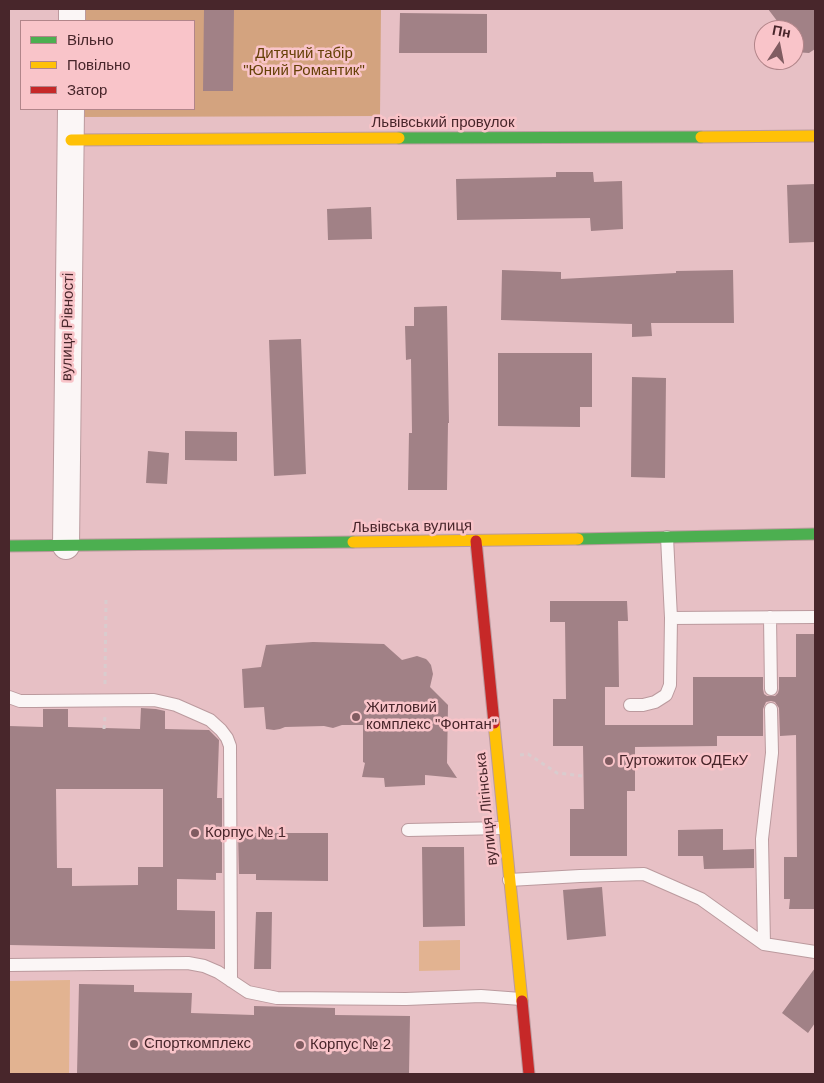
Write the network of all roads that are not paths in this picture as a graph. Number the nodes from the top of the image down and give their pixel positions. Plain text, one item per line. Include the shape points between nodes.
1 (71, 110) edge
2 (815, 136) edge
3 (70, 140) junction
4 (815, 534) edge
5 (667, 537) junction
6 (476, 541) junction
7 (9, 546) edge
8 (66, 546) junction
9 (770, 617) junction
10 (815, 617) edge
11 (671, 618) junction
12 (771, 689) dead end
13 (9, 697) edge
14 (630, 705) dead end
15 (771, 709) dead end
16 (504, 828) junction
17 (408, 830) dead end
18 (509, 880) junction
19 (764, 944) junction
20 (815, 952) edge
21 (9, 965) edge
22 (231, 981) junction
23 (521, 1000) junction
24 (528, 1074) edge

1 - 3 street, вулиця Рівності
2 - 3 street, Львівський провулок
3 - 8 street, вулиця Рівності
4 - 5 street, Львівська вулиця
5 - 6 street, Львівська вулиця
5 - 11 lane
6 - 8 street, Львівська вулиця
6 - 16 street, вулиця Лігінська
7 - 8 street, Львівська вулиця
9 - 10 lane
9 - 11 lane
9 - 12 lane
11 - 14 lane via 670,685 666,695 655,702
13 - 22 lane via 26,701 154,700 176,705 210,720 221,730 230,746
15 - 19 lane via 772,753 762,839
16 - 17 lane
16 - 18 street, вулиця Лігінська
18 - 19 lane via 644,874 701,899
18 - 23 street, вулиця Лігінська
19 - 20 lane
21 - 22 lane via 188,963 204,966
22 - 23 lane via 248,992 277,998 481,996
23 - 24 street, вулиця Лігінська

